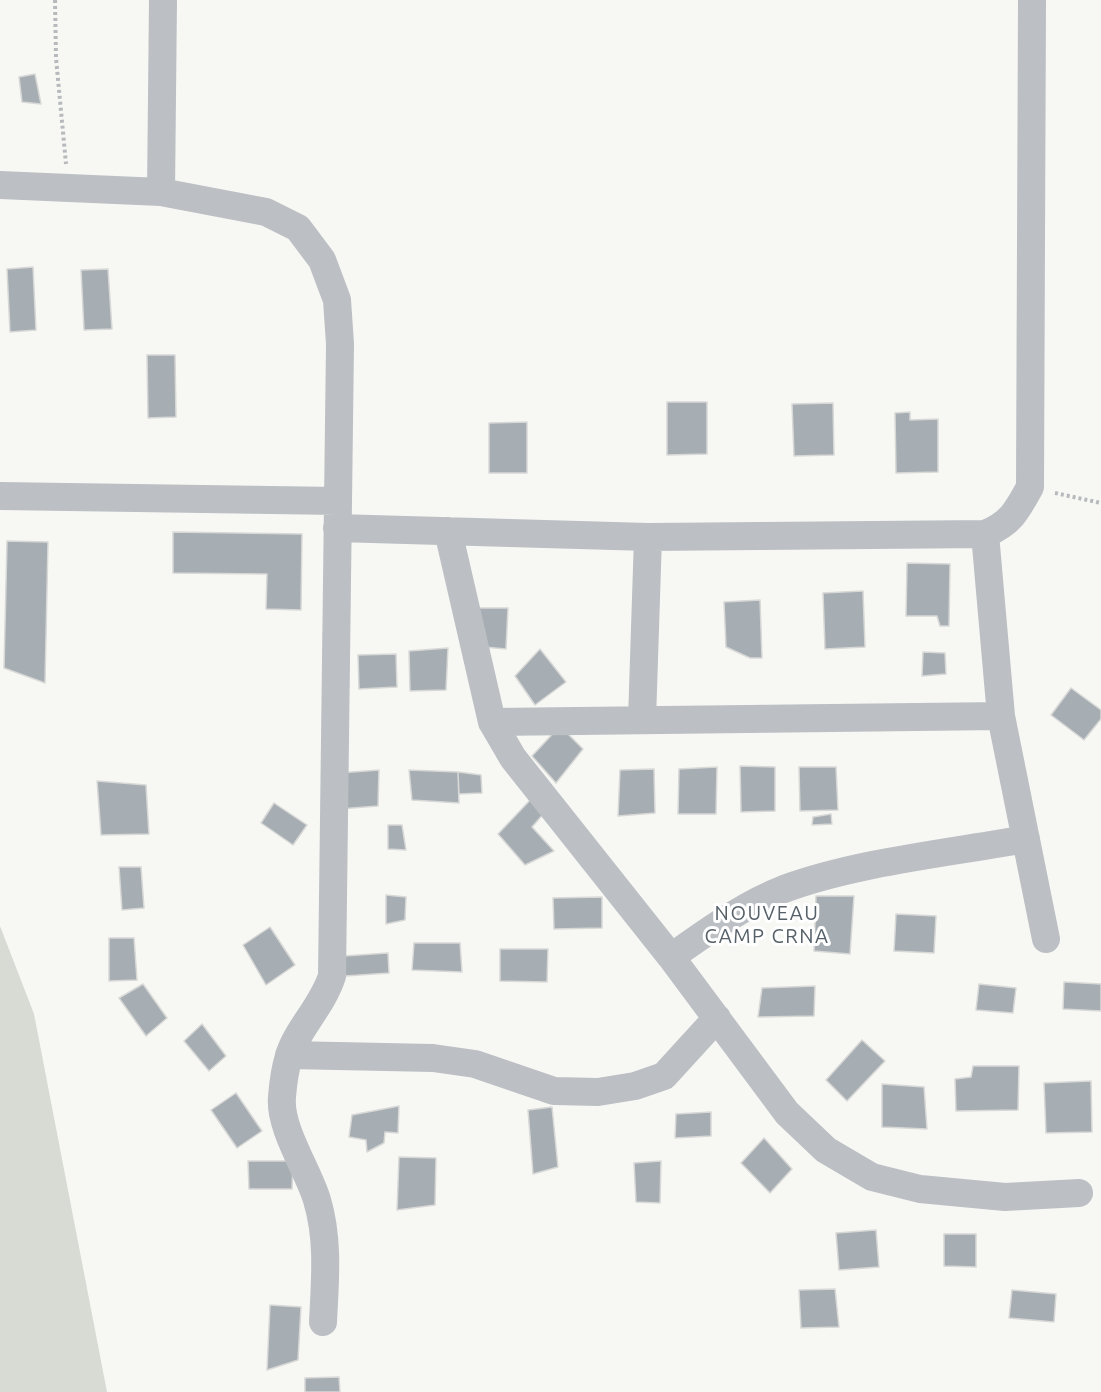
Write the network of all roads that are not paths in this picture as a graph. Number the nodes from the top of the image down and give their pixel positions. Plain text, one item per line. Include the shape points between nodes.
1 (163, 0) edge
2 (1032, 0) edge
3 (0, 184) edge
4 (161, 192) junction
5 (0, 496) edge
6 (337, 514) junction
7 (448, 531) junction
8 (984, 534) junction
9 (648, 537) junction
10 (1001, 716) junction
11 (642, 720) junction
12 (492, 722) junction
13 (1026, 838) junction
14 (1046, 939) dead end
15 (671, 957) junction
16 (717, 1018) junction
17 (289, 1055) junction
18 (1079, 1193) dead end
19 (323, 1322) dead end

1 - 4 street
2 - 8 street via 1030,487 1004,526
3 - 4 street
4 - 6 street via 266,212 298,228 322,260 337,300 340,344
5 - 6 street
6 - 7 street
6 - 17 street via 332,976 326,996
7 - 9 street
7 - 12 street
8 - 9 street
8 - 10 street
9 - 11 street
10 - 11 street
10 - 13 street
11 - 12 street
12 - 15 street via 513,758
13 - 14 street
13 - 15 street via 839,873 783,890 729,917
15 - 16 street
16 - 17 street via 664,1076 636,1086 598,1092 554,1091 475,1064 433,1058
16 - 18 street via 787,1113 826,1150 872,1177 920,1189 1005,1197
17 - 19 street via 282,1100 287,1126 317,1200 324,1233

